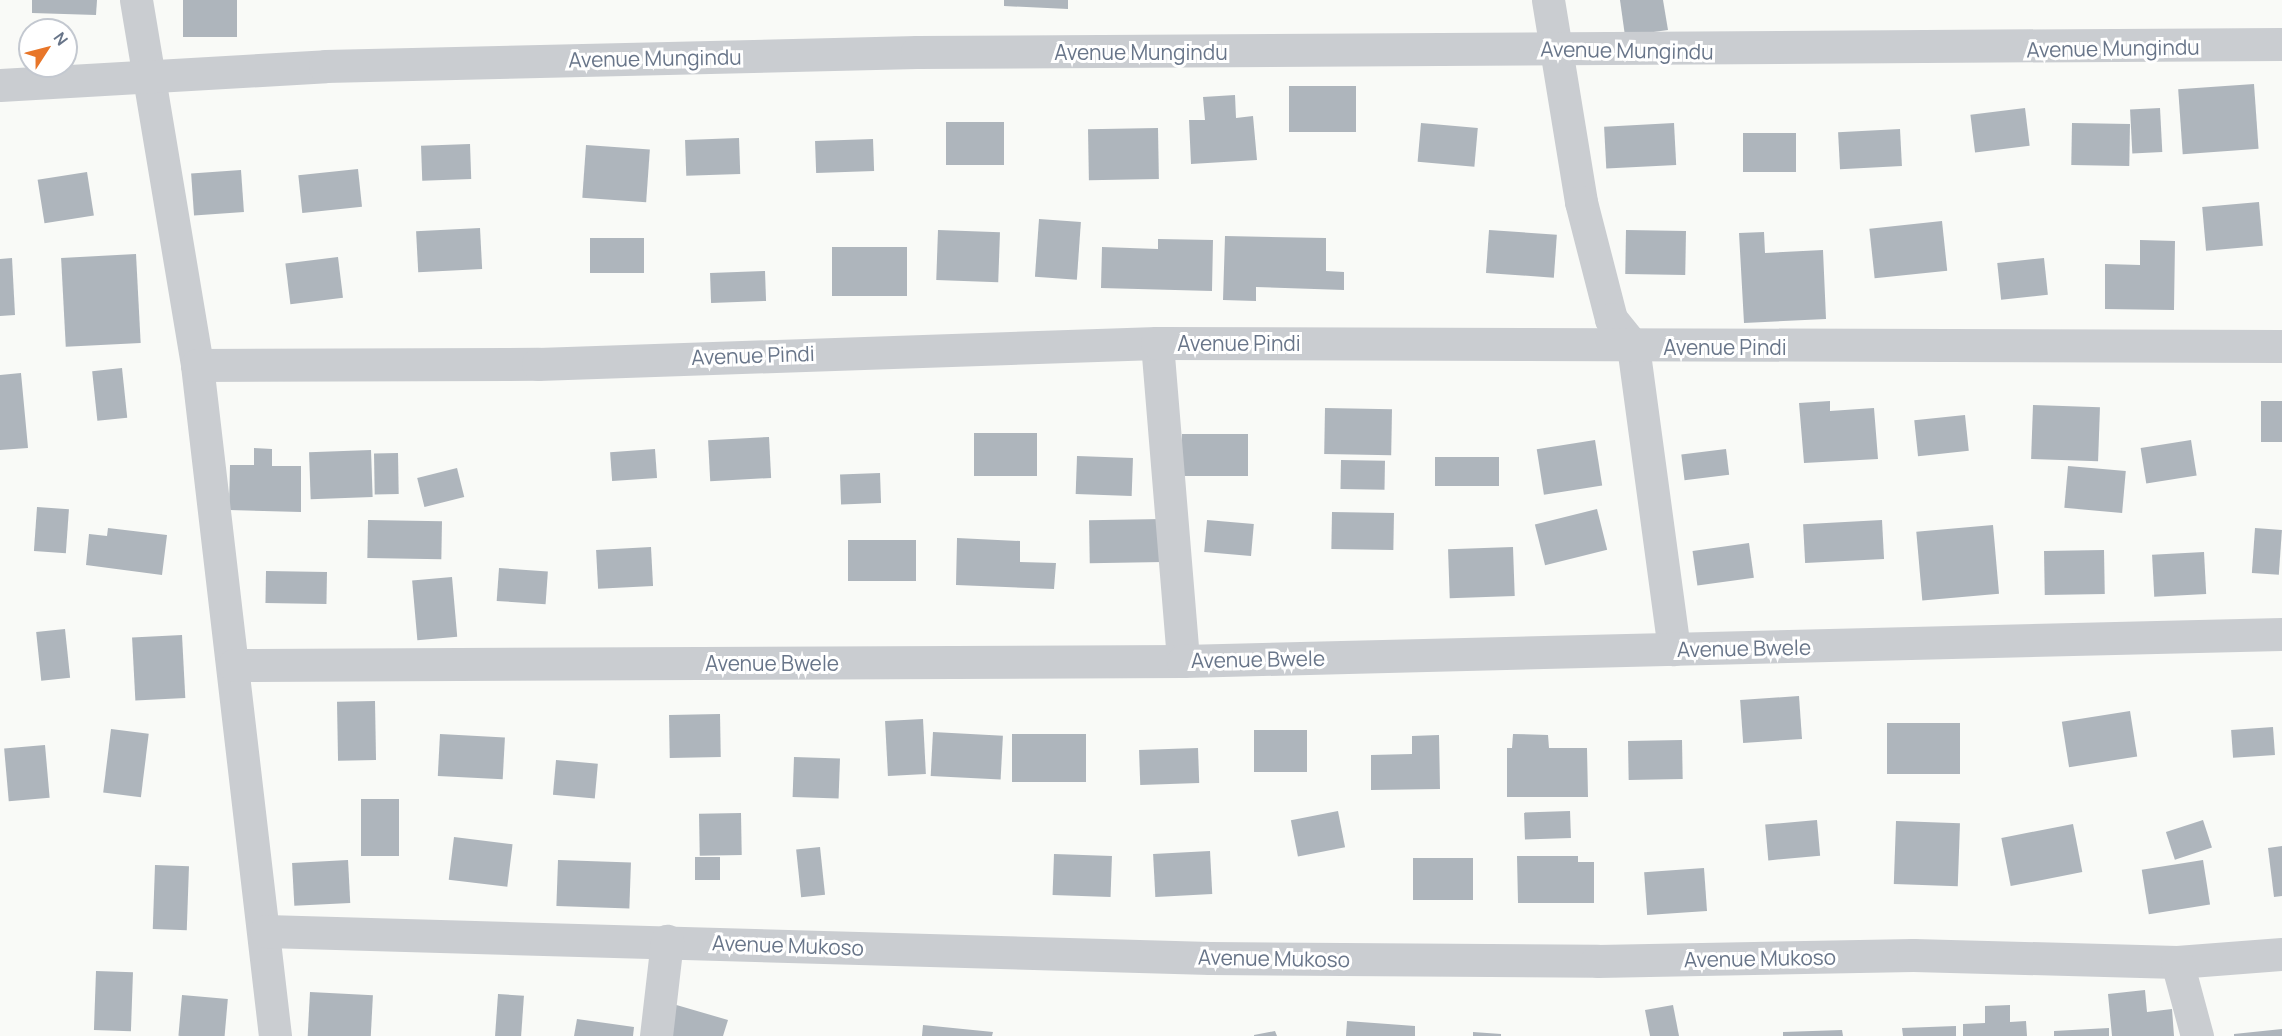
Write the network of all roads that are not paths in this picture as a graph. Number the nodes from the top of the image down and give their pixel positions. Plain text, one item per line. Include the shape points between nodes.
1 (136, 0) edge
2 (1548, 0) edge
3 (2282, 44) edge
4 (1556, 49) junction
5 (147, 79) junction
6 (0, 85) edge
7 (1157, 343) junction
8 (1633, 346) junction
9 (2282, 346) edge
10 (197, 365) junction
11 (2282, 634) edge
12 (1674, 649) junction
13 (1183, 661) junction
14 (234, 665) junction
15 (266, 931) junction
16 (667, 941) junction
17 (2282, 954) edge
18 (2177, 962) junction
19 (275, 1036) edge
20 (656, 1036) edge
21 (2197, 1036) edge

1 - 5 street
2 - 4 street
3 - 4 street, Avenue Mungindu
4 - 5 street, Avenue Mungindu via 916,52 325,66
4 - 8 street via 1581,202 1611,319
5 - 6 street, Avenue Mungindu
5 - 10 street
7 - 8 street, Avenue Pindi
7 - 10 street, Avenue Pindi via 538,364
7 - 13 street
8 - 9 street, Avenue Pindi
8 - 12 street
10 - 14 street
11 - 12 street, Avenue Bwele
12 - 13 street, Avenue Bwele
13 - 14 street, Avenue Bwele
14 - 15 street
15 - 16 street, Avenue Mukoso
15 - 19 street
16 - 18 street, Avenue Mukoso via 1210,958 1597,961 1913,955
16 - 20 street
17 - 18 street, Avenue Mukoso
18 - 21 street

